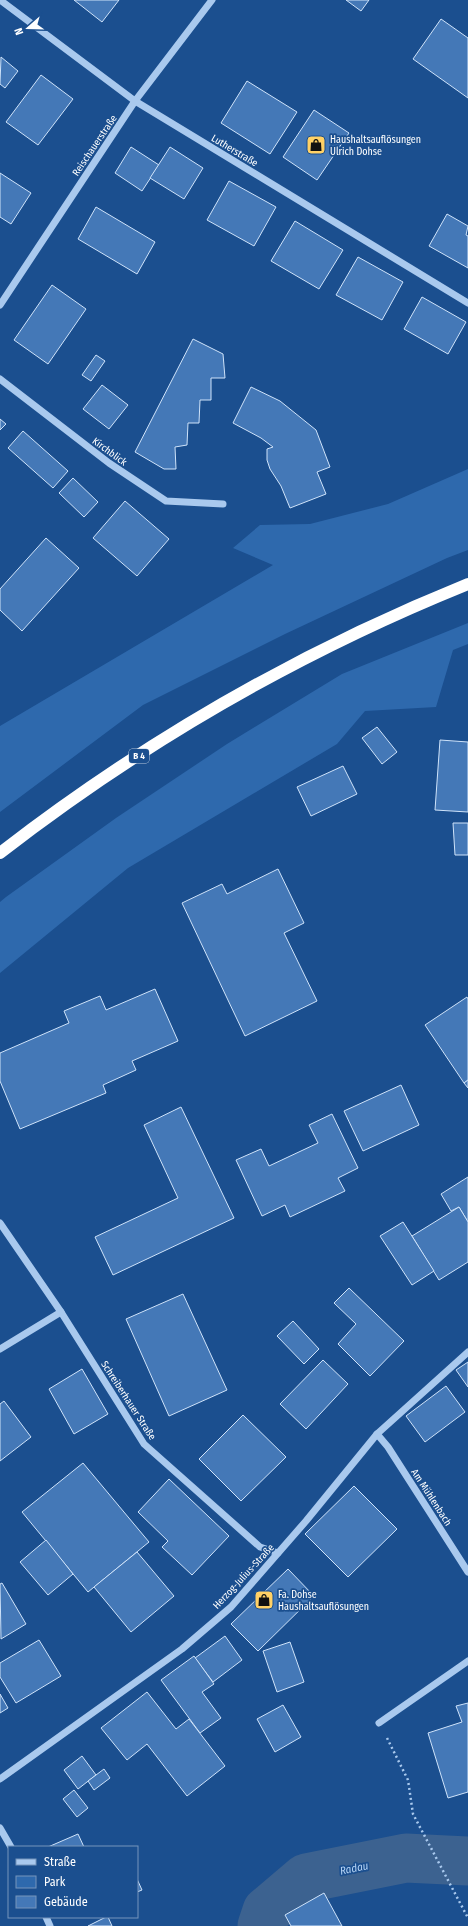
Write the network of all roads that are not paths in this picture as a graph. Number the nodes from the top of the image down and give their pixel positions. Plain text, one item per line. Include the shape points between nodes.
1 (0, 0) edge
2 (212, 0) edge
3 (135, 101) junction
4 (468, 303) edge
5 (0, 305) edge
6 (0, 378) edge
7 (223, 504) dead end
8 (468, 584) edge
9 (0, 853) edge
10 (0, 1223) edge
11 (61, 1312) junction
12 (0, 1349) edge
13 (468, 1352) edge
14 (377, 1434) junction
15 (278, 1553) junction
16 (468, 1572) edge
17 (468, 1661) edge
18 (379, 1723) road end
19 (0, 1780) edge
20 (0, 1828) edge
21 (10, 1846) edge

1 - 3 street, Lutherstraße
2 - 3 street, Reischauerstraße
3 - 4 street, Lutherstraße
3 - 5 street, Reischauerstraße
6 - 7 street, Kirchblick via 109,463 166,501
8 - 9 highway, B 4 via 325,650 228,701 70,801
10 - 11 street, Schreiberhauer Straße
11 - 12 street
11 - 15 street, Schreiberhauer Straße via 144,1444 260,1547
13 - 14 street, Herzog-Julius-Straße
14 - 15 street, Herzog-Julius-Straße
14 - 16 street, Am Mühlenbach via 388,1447
15 - 19 street, Herzog-Julius-Straße via 231,1606 182,1649
17 - 18 street
20 - 21 street

